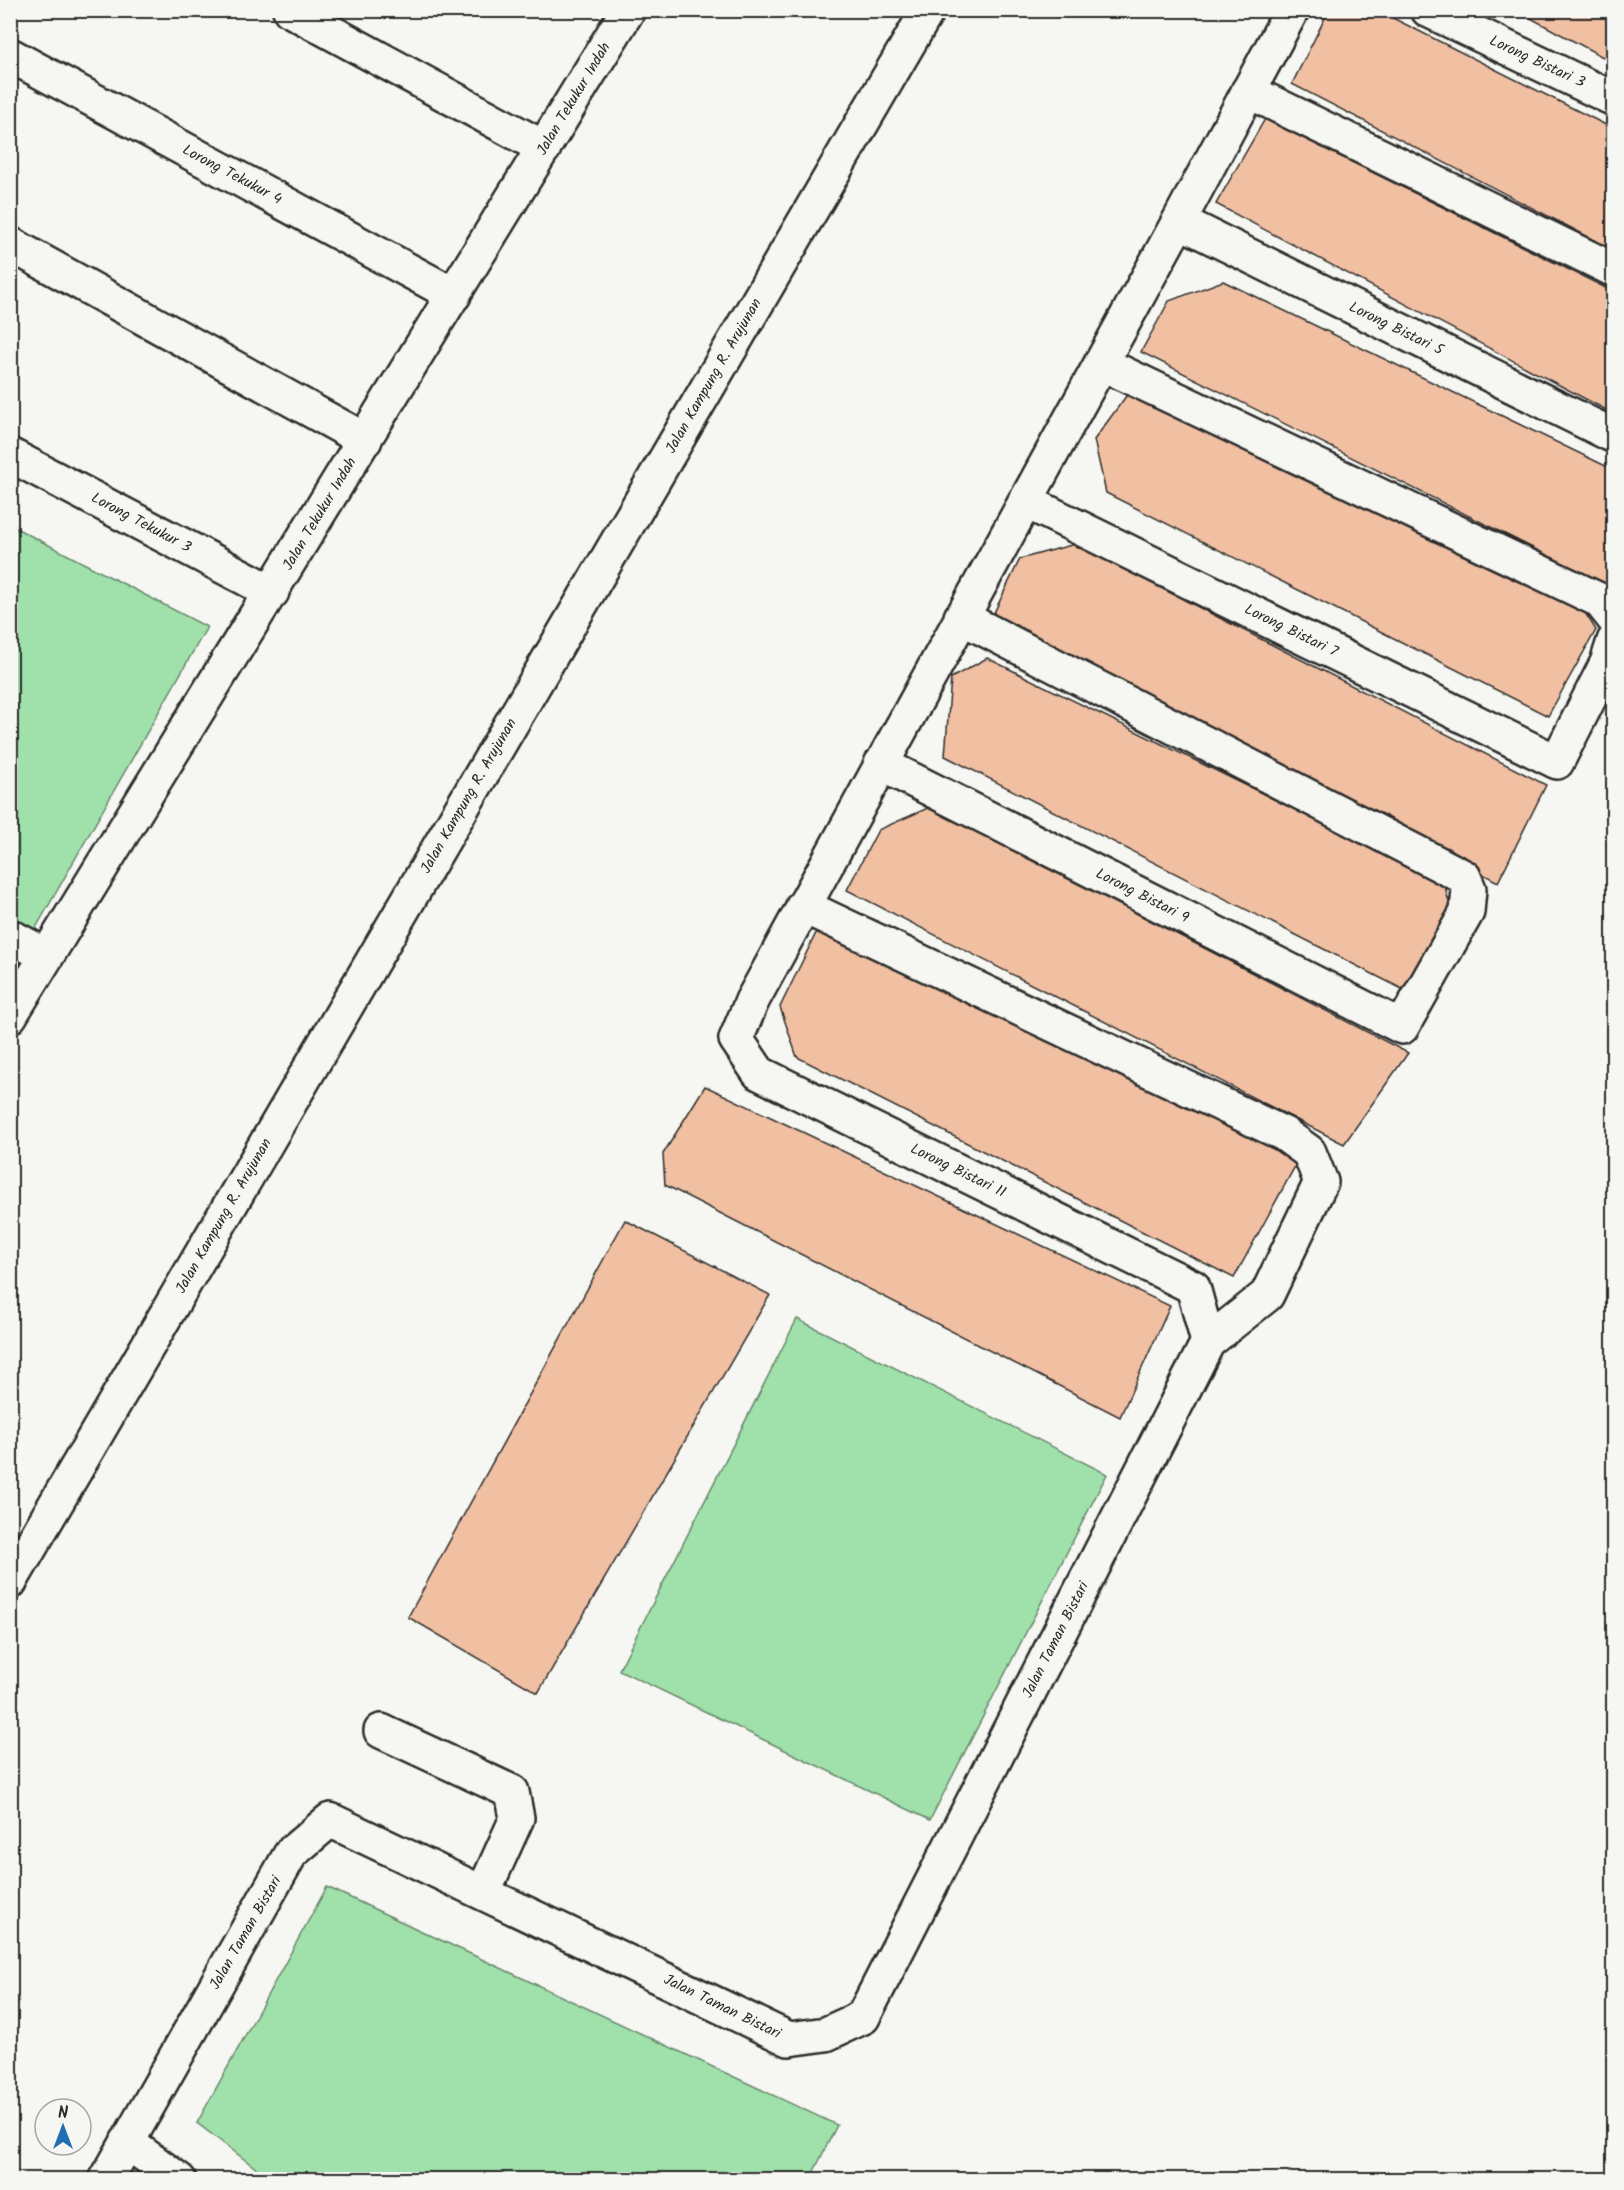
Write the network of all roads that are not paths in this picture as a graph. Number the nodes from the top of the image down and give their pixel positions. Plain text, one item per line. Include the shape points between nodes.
1 (290, 10) edge
2 (628, 10) edge
3 (928, 10) edge
4 (1292, 10) edge
5 (1428, 10) edge
6 (10, 55) edge
7 (1248, 91) junction
8 (1614, 99) edge
9 (544, 148) junction
10 (1179, 221) junction
11 (10, 244) edge
12 (1614, 270) edge
13 (454, 295) junction
14 (1101, 363) junction
15 (1614, 436) edge
16 (365, 440) junction
17 (10, 455) edge
18 (1025, 501) junction
19 (272, 592) junction
20 (961, 617) junction
21 (1614, 619) edge
22 (1614, 641) edge
23 (881, 764) junction
24 (803, 906) junction
25 (10, 936) edge
26 (47, 956) junction
27 (10, 1016) edge
28 (1208, 1342) junction
29 (10, 1582) edge
30 (381, 1731) dead end
31 (483, 1893) junction
32 (127, 2142) junction
33 (106, 2180) edge
34 (179, 2180) edge

1 - 9 street
2 - 9 street, Jalan Tekukur Indah
3 - 29 street, Jalan Kampung R. Arujunan
4 - 7 street
5 - 8 street, Lorong Bistari 3
6 - 13 street, Lorong Tekukur 4
7 - 10 street
7 - 12 street
9 - 13 street, Jalan Tekukur Indah
10 - 14 street
10 - 15 street, Lorong Bistari 5
11 - 16 street
13 - 16 street, Jalan Tekukur Indah
14 - 18 street
14 - 21 street via 1599,600
16 - 19 street, Jalan Tekukur Indah
17 - 19 street, Lorong Tekukur 3
18 - 20 street
18 - 22 street, Lorong Bistari 7 via 1557,762 1607,663
19 - 26 street, Jalan Tekukur Indah
20 - 23 street
20 - 23 street, Lorong Bistari 9 via 1464,877 1469,889 1467,912 1402,1027
23 - 24 street
24 - 28 street, Lorong Bistari 11 via 736,1039 759,1073 1193,1287
24 - 28 street via 1284,1134 1309,1152 1321,1182 1267,1295
25 - 26 street
26 - 27 street, Jalan Tekukur Indah
28 - 31 street, Jalan Taman Bistari via 862,2017 826,2034 789,2039
30 - 31 street via 512,1792 518,1818
31 - 32 street, Jalan Taman Bistari via 330,1820 291,1852
32 - 33 street, Jalan Taman Bistari
32 - 34 street

